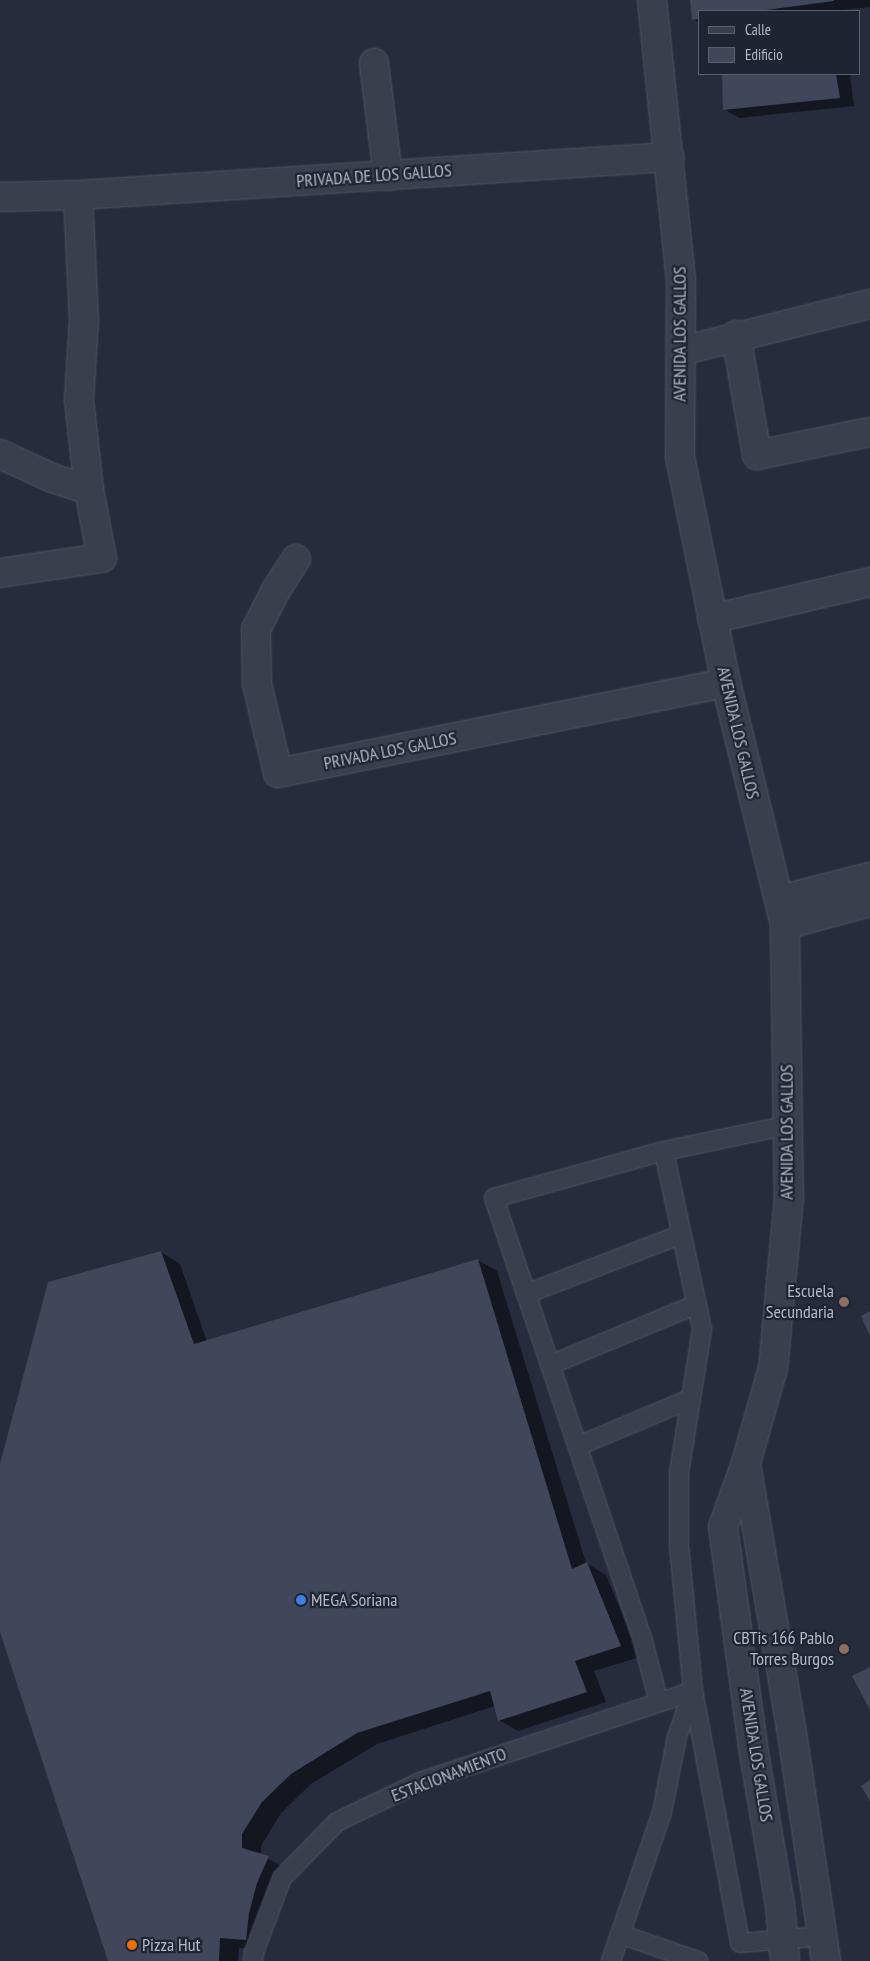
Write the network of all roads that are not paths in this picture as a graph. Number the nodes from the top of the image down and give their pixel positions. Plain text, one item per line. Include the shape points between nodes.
1 (652, 0) edge
2 (374, 63) dead end
3 (670, 157) junction
4 (388, 176) junction
5 (78, 195) junction
6 (0, 197) edge
7 (870, 304) edge
8 (736, 335) junction
9 (681, 351) junction
10 (870, 432) edge
11 (0, 454) edge
12 (89, 490) junction
13 (296, 559) dead end
14 (0, 573) edge
15 (870, 582) edge
16 (712, 619) junction
17 (726, 683) junction
18 (870, 877) edge
19 (870, 902) edge
20 (782, 912) junction
21 (788, 1125) junction
22 (664, 1151) junction
23 (682, 1234) junction
24 (526, 1294) junction
25 (697, 1304) junction
26 (550, 1365) junction
27 (690, 1400) junction
28 (578, 1446) junction
29 (746, 1463) junction
30 (693, 1691) junction
31 (660, 1702) junction
32 (620, 1934) junction
33 (824, 1949) edge
34 (784, 1951) edge
35 (253, 1961) edge
36 (611, 1961) edge
37 (698, 1961) edge

1 - 3 street, AVENIDA LOS GALLOS
2 - 4 street
3 - 4 street, PRIVADA DE LOS GALLOS
3 - 9 street, AVENIDA LOS GALLOS via 682,280
4 - 5 street, PRIVADA DE LOS GALLOS
5 - 6 street, PRIVADA DE LOS GALLOS
5 - 12 street via 84,321 79,400
7 - 8 street
8 - 9 street
8 - 10 street via 757,455
9 - 16 street, AVENIDA LOS GALLOS via 680,457
11 - 12 street via 52,478
12 - 14 street via 102,558
13 - 17 street, PRIVADA LOS GALLOS via 256,629 256,684 278,773
15 - 16 street
16 - 17 street, AVENIDA LOS GALLOS
17 - 20 street, AVENIDA LOS GALLOS
18 - 20 street
19 - 20 street
20 - 21 street, AVENIDA LOS GALLOS
21 - 22 lane
21 - 29 street, AVENIDA LOS GALLOS via 789,1197 773,1368
22 - 23 lane
22 - 24 lane via 494,1198
23 - 24 lane
23 - 25 lane
24 - 26 lane
25 - 26 lane
25 - 27 lane via 702,1329
26 - 28 lane
27 - 28 lane
27 - 30 lane via 679,1473 679,1545
28 - 31 lane
29 - 33 street, AVENIDA LOS GALLOS via 792,1733
29 - 34 street, AVENIDA LOS GALLOS via 723,1527 754,1753 780,1905
30 - 31 lane, ESTACIONAMIENTO
30 - 32 lane via 677,1737 662,1812
30 - 34 lane via 740,1943
31 - 35 lane, ESTACIONAMIENTO via 420,1782 337,1822 282,1878
32 - 36 lane
32 - 37 lane
33 - 34 lane

